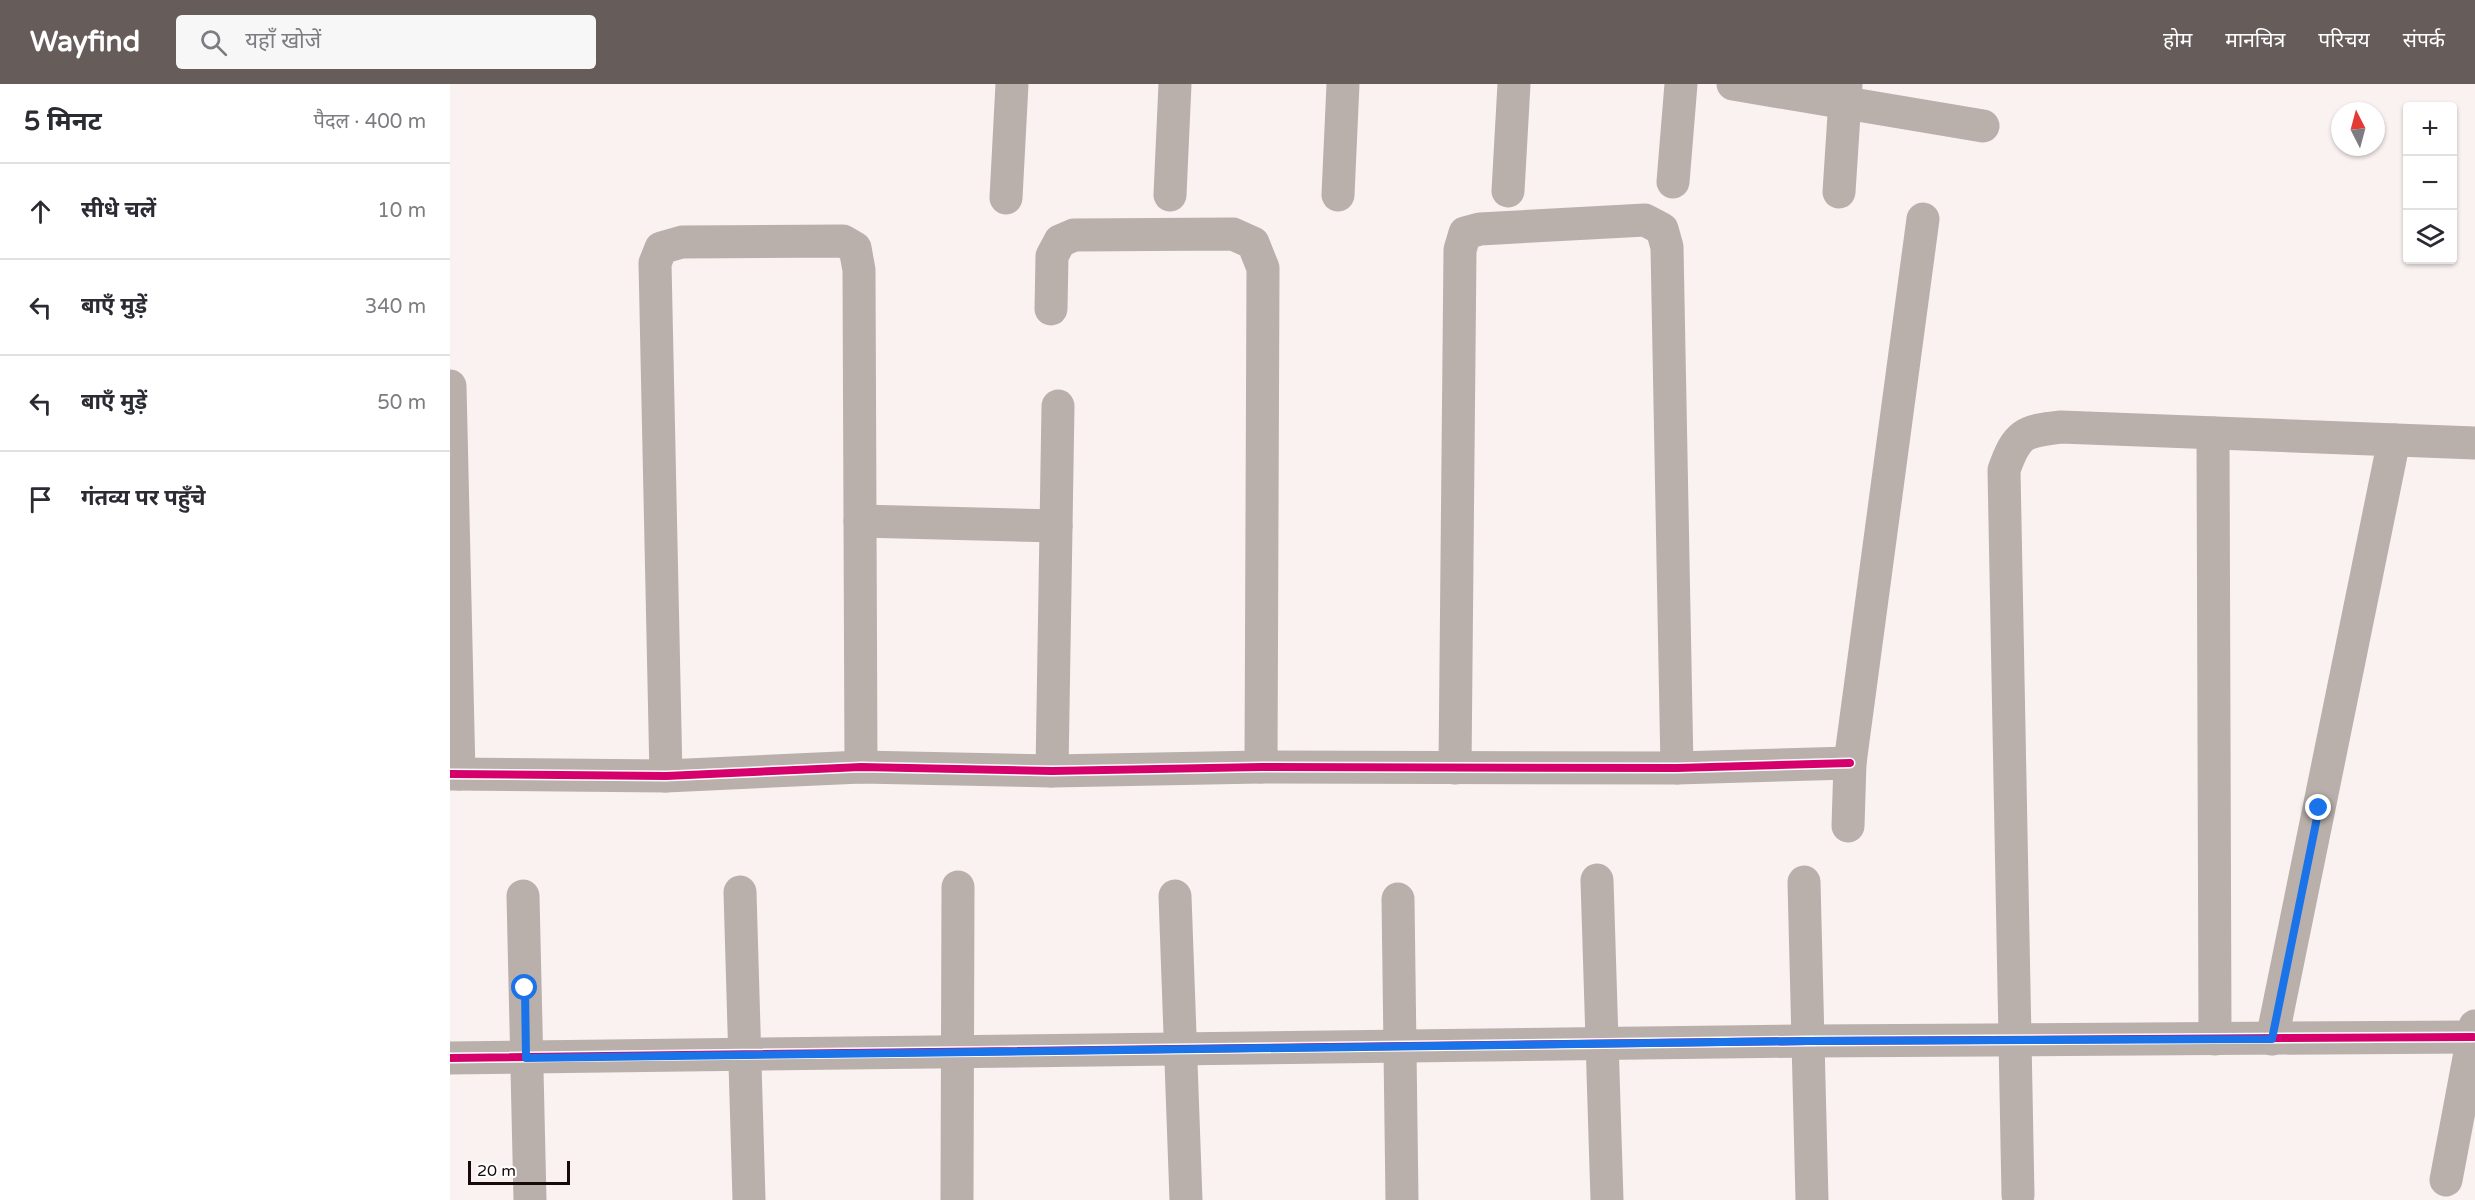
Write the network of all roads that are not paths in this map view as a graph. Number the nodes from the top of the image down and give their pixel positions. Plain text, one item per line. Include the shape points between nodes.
1 (1012, 84) edge
2 (1175, 84) edge
3 (1343, 84) edge
4 (1514, 84) edge
5 (1681, 84) edge
6 (1733, 84) edge
7 (1846, 93) edge
8 (1983, 126) dead end
9 (1673, 182) dead end
10 (1508, 191) dead end
11 (1839, 192) dead end
12 (1170, 195) dead end
13 (1338, 195) dead end
14 (1006, 198) dead end
15 (1923, 219) dead end
16 (1051, 309) dead end
17 (450, 386) edge
18 (1058, 406) dead end
19 (2213, 433) junction
20 (2394, 440) junction
21 (2475, 443) edge
22 (860, 520) junction
23 (1056, 526) junction
24 (1850, 763) junction
25 (861, 767) junction
26 (1261, 768) junction
27 (1455, 768) junction
28 (1677, 768) junction
29 (1052, 771) junction
30 (454, 774) edge
31 (666, 776) junction
32 (1848, 826) dead end
33 (1597, 880) dead end
34 (1804, 882) dead end
35 (958, 887) dead end
36 (740, 892) dead end
37 (523, 896) dead end
38 (1175, 896) dead end
39 (1398, 899) dead end
40 (2474, 1032) edge
41 (2215, 1039) junction
42 (2272, 1039) junction
43 (2015, 1040) junction
44 (1808, 1041) junction
45 (1602, 1044) junction
46 (1399, 1047) junction
47 (1179, 1049) junction
48 (958, 1052) junction
49 (746, 1055) junction
50 (450, 1058) edge
51 (526, 1058) junction
52 (2446, 1180) dead end
53 (2018, 1195) dead end
54 (530, 1200) edge
55 (749, 1200) edge
56 (957, 1200) edge
57 (1186, 1200) edge
58 (1402, 1200) edge
59 (1607, 1200) edge
60 (1812, 1200) edge

1 - 14 street
2 - 12 street
3 - 13 street
4 - 10 street
5 - 9 street
6 - 7 street
7 - 8 street
7 - 11 street
15 - 24 street
16 - 26 street via 1052,256 1060,241 1074,235 1233,234 1253,243 1263,268
17 - 30 street
18 - 23 street
19 - 20 street
19 - 41 street
19 - 43 street via 2061,427 2030,431 2011,449 2004,470
20 - 21 street
20 - 42 street
22 - 23 street
22 - 25 street
22 - 31 street via 859,270 855,249 843,241 682,242 661,248 654,263
23 - 29 street
24 - 28 street
24 - 32 street
25 - 29 street
25 - 31 street
26 - 27 street
26 - 29 street
27 - 28 street
27 - 28 street via 1460,250 1465,233 1645,220 1662,229 1667,247
30 - 31 street
33 - 45 street
34 - 44 street
35 - 48 street
36 - 49 street
37 - 51 street
38 - 47 street
39 - 46 street
40 - 42 street
40 - 52 street
41 - 42 street
41 - 43 street
43 - 44 street
43 - 53 street
44 - 45 street
44 - 60 street
45 - 46 street
45 - 59 street
46 - 47 street
46 - 58 street
47 - 48 street
47 - 57 street
48 - 49 street
48 - 56 street
49 - 51 street
49 - 55 street
50 - 51 street
51 - 54 street

